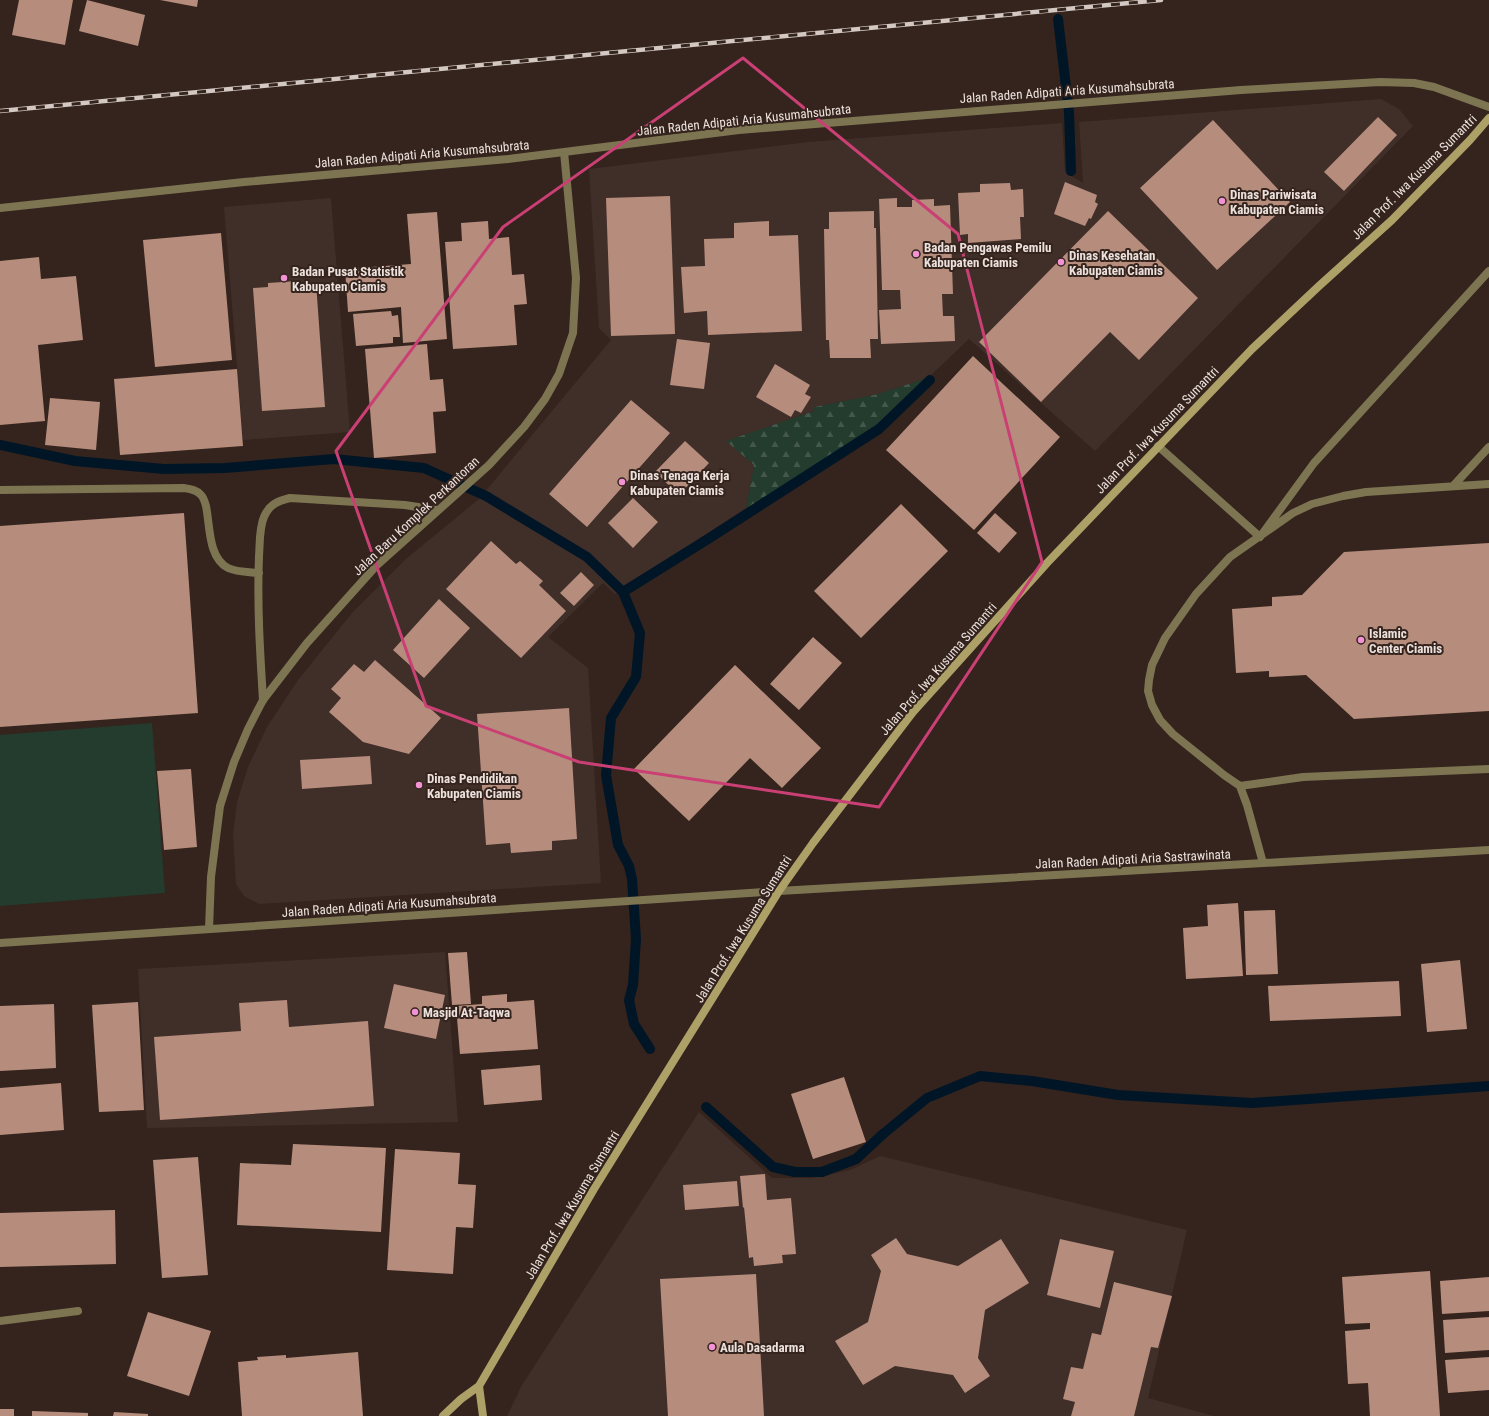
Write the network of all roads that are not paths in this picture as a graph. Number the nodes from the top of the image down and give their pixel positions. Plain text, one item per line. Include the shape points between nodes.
1 (1489, 107) edge
2 (1489, 118) edge
3 (564, 152) junction
4 (0, 208) edge
5 (1489, 271) edge
6 (1158, 446) junction
7 (1489, 447) edge
8 (1489, 484) edge
9 (1454, 486) junction
10 (0, 490) edge
11 (437, 510) junction
12 (1260, 537) junction
13 (259, 573) junction
14 (263, 700) junction
15 (1489, 769) edge
16 (1240, 786) junction
17 (1489, 850) edge
18 (1264, 863) junction
19 (779, 891) junction
20 (208, 929) junction
21 (0, 943) edge
22 (78, 1311) dead end
23 (0, 1321) edge
24 (480, 1386) junction
25 (443, 1416) edge
26 (483, 1416) edge

1 - 3 street, Jalan Raden Adipati Aria Kusumahsubrata via 1434,87 1414,82 1398,82 1241,90 739,130
2 - 6 main road, Jalan Prof. Iwa Kusuma Sumantri via 1392,220 1252,349
3 - 4 street, Jalan Raden Adipati Aria Kusumahsubrata via 508,160 244,182
3 - 11 street, Jalan Baru Komplek Perkantoran via 576,278 572,333 559,374 545,399 524,426 489,465
5 - 12 street via 1314,463
6 - 12 street
6 - 19 main road, Jalan Prof. Iwa Kusuma Sumantri via 1047,563 914,712 813,842
7 - 9 street
8 - 9 street
9 - 12 street via 1366,492 1312,504 1293,513
10 - 13 street via 195,490 204,500 214,550 222,564 230,569
11 - 13 street via 398,504 290,498 280,500 271,506 263,519
11 - 14 street, Jalan Baru Komplek Perkantoran via 376,566 307,643
12 - 16 street via 1230,557 1196,594 1165,638 1152,665 1148,691 1160,720
13 - 14 street via 259,638
14 - 20 street, Jalan Baru Komplek Perkantoran via 234,762 220,806 211,877
15 - 16 street via 1302,777
16 - 18 street
17 - 18 street, Jalan Raden Adipati Aria Sastrawinata
18 - 19 street, Jalan Raden Adipati Aria Sastrawinata
19 - 20 street, Jalan Raden Adipati Aria Kusumahsubrata
19 - 24 main road, Jalan Prof. Iwa Kusuma Sumantri via 594,1189
20 - 21 street, Jalan Raden Adipati Aria Kusumahsubrata
22 - 23 street
24 - 25 main road
24 - 26 main road

